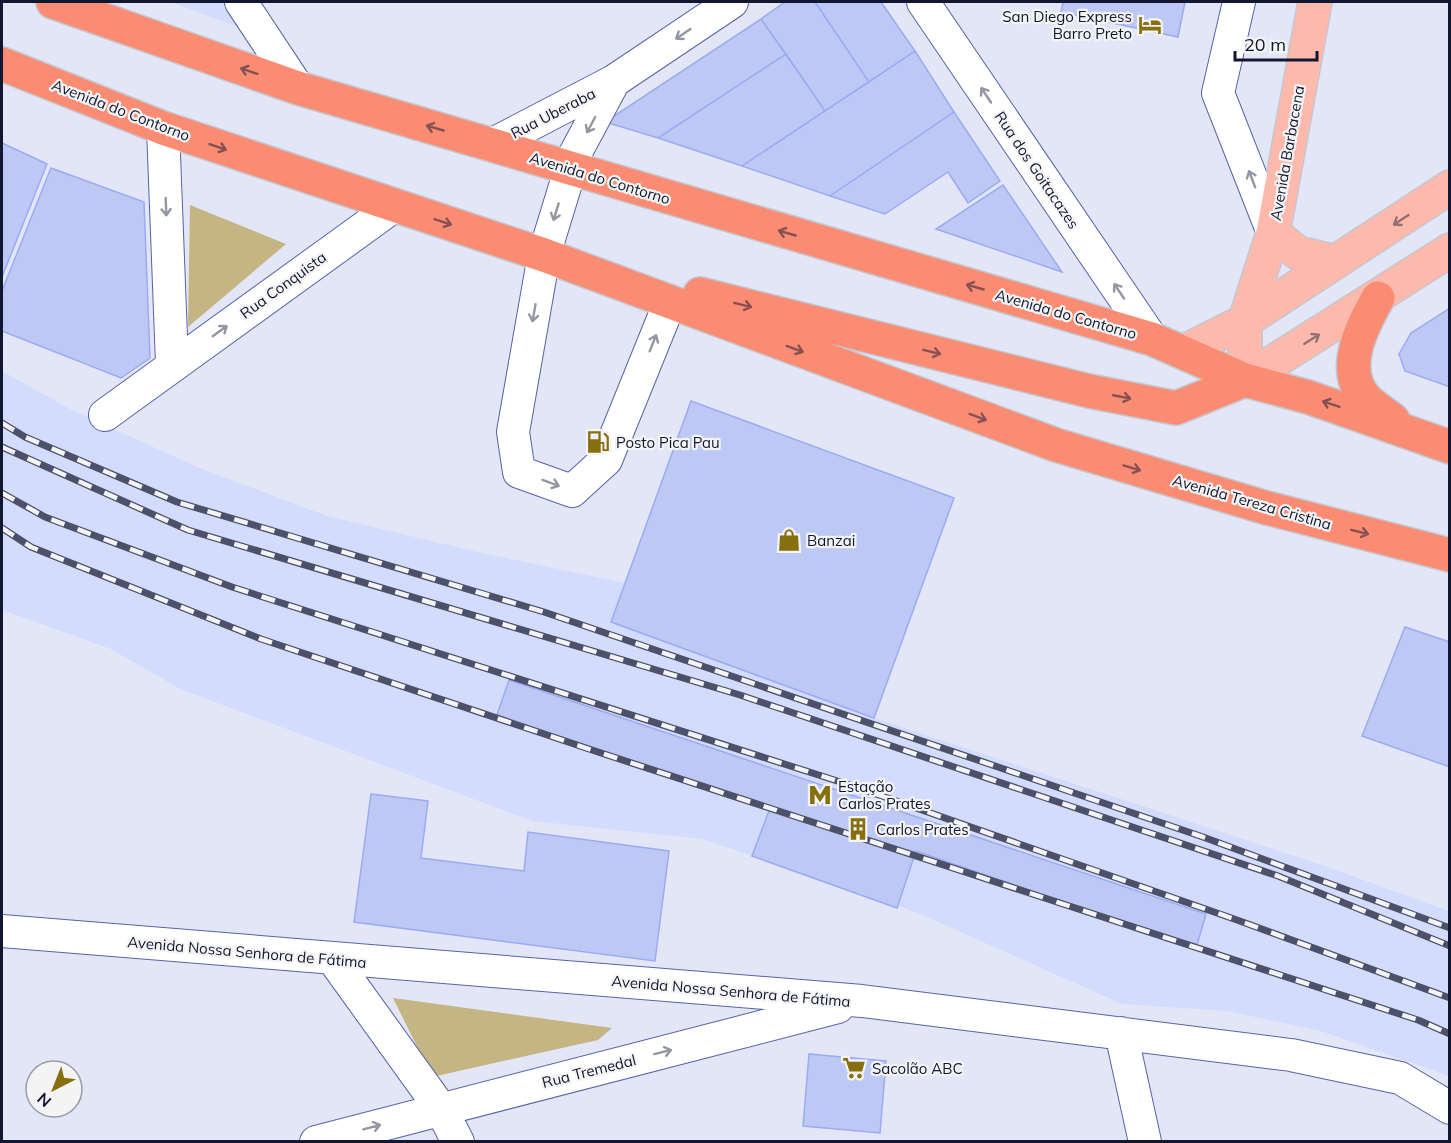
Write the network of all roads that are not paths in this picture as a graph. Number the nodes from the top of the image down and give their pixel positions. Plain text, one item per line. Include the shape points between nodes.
1 (53, 2) edge
2 (241, 2) edge
3 (732, 2) edge
4 (923, 2) edge
5 (1239, 2) edge
6 (1315, 2) edge
7 (2, 64) edge
8 (614, 81) junction
9 (298, 88) junction
10 (163, 128) junction
11 (491, 145) junction
12 (569, 169) junction
13 (1449, 188) edge
14 (394, 206) junction
15 (1273, 233) junction
16 (1449, 250) edge
17 (544, 255) junction
18 (1336, 262) junction
19 (1378, 298) junction
20 (670, 302) junction
21 (1245, 321) junction
22 (1152, 339) junction
23 (1183, 352) junction
24 (172, 364) junction
25 (1245, 380) junction
26 (105, 415) dead end
27 (1406, 430) junction
28 (1056, 445) joint
29 (1449, 447) edge
30 (1449, 555) edge
31 (2, 932) edge
32 (333, 959) junction
33 (862, 1001) junction
34 (1121, 1033) junction
35 (1449, 1107) edge
36 (441, 1109) junction
37 (315, 1142) edge
38 (458, 1142) edge
39 (1145, 1142) edge

9 -> 1 highway, Avenida do Contorno
2 - 9 street
3 -> 8 street, Rua Uberaba
22 -> 4 street, Rua dos Goitacazes
15 -> 5 street, Avenida Barbacena via 1218,93
6 - 15 main road, Avenida Barbacena
7 - 10 highway, Avenida do Contorno
8 - 11 street, Rua Uberaba
8 -> 12 street, Rua Uberaba
11 -> 9 highway, Avenida do Contorno
10 -> 14 highway, Avenida do Contorno
10 -> 24 street
11 - 12 highway, Avenida do Contorno
12 -> 17 street, Rua Uberaba
22 -> 12 highway, Avenida do Contorno
13 -> 18 main road
14 -> 17 highway, Avenida do Contorno
24 -> 14 street, Rua Conquista
15 - 18 main road via 1298,253
15 - 21 main road, Avenida Barbacena
16 - 19 main road
17 - 20 highway, Avenida do Contorno
17 -> 20 street, Rua Uberaba via 513,432 519,472 572,491 606,460
17 -> 25 highway via 1089,391 1176,408
18 - 21 main road
25 -> 19 main road
19 - 27 highway via 1358,334 1356,384 1366,399
20 -> 28 highway, Avenida do Contorno
21 - 23 main road
21 - 25 main road, Avenida Barbacena
22 - 23 highway
23 - 25 highway
24 - 26 street, Rua Conquista
27 -> 25 highway
27 - 29 highway
28 -> 30 highway, Avenida Tereza Cristina via 1267,508
31 - 32 street, Avenida Nossa Senhora de Fátima
32 - 33 street, Avenida Nossa Senhora de Fátima
32 - 36 street
33 - 34 street, Avenida Nossa Senhora de Fátima
36 -> 33 street, Rua Tremedal
34 - 35 street, Avenida Nossa Senhora de Fátima via 1291,1055 1400,1078
34 - 39 street
37 -> 36 street, Rua Tremedal
36 - 38 street

